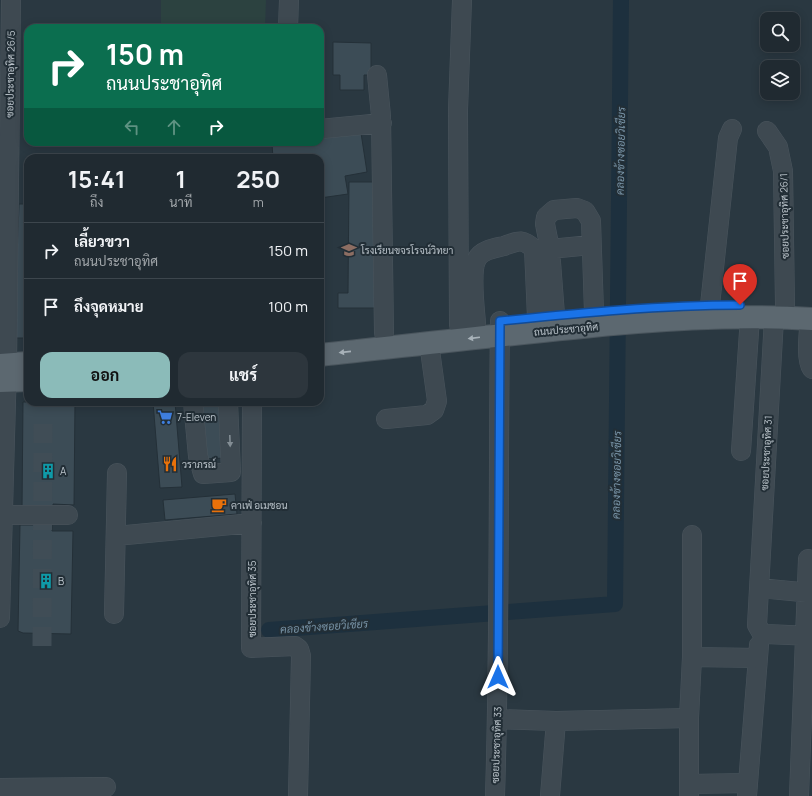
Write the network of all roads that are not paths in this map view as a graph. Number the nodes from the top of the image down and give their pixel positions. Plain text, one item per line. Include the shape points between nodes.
1 (10, 0) edge
2 (289, 0) edge
3 (462, 0) edge
4 (288, 24) edge
5 (5, 37) edge
6 (377, 75) dead end
7 (382, 123) junction
8 (324, 129) edge
9 (732, 129) dead end
10 (767, 131) dead end
11 (4, 164) edge
12 (591, 245) junction
13 (550, 249) junction
14 (710, 305) junction
15 (779, 311) junction
16 (811, 315) edge
17 (546, 316) junction
18 (615, 316) junction
19 (750, 317) junction
20 (468, 324) junction
21 (500, 328) junction
22 (384, 333) junction
23 (324, 340) edge
24 (429, 343) junction
25 (324, 355) edge
26 (812, 369) edge
27 (12, 372) edge
28 (193, 406) edge
29 (228, 406) edge
30 (252, 406) edge
31 (386, 419) dead end
32 (741, 451) dead end
33 (117, 473) dead end
34 (4, 515) junction
35 (68, 515) dead end
36 (252, 523) junction
37 (692, 534) dead end
38 (116, 536) junction
39 (808, 559) dead end
40 (759, 588) junction
41 (809, 593) edge
42 (114, 614) dead end
43 (0, 618) edge
44 (809, 636) edge
45 (692, 657) junction
46 (689, 718) junction
47 (498, 719) junction
48 (807, 720) edge
49 (556, 721) junction
50 (806, 770) edge
51 (106, 787) dead end
52 (0, 788) edge
53 (689, 790) edge
54 (748, 790) edge
55 (298, 796) edge
56 (495, 796) edge
57 (550, 796) edge
58 (799, 796) edge

1 - 5 street, ซอยประชาอุทิศ 26/5
2 - 4 street
3 - 20 street via 458,110
5 - 11 street, ซอยประชาอุทิศ 26/5
6 - 7 street
7 - 8 street
7 - 22 street
9 - 14 street via 728,138
10 - 15 street, ซอยประชาอุทิศ 26/1 via 778,147 783,171
11 - 27 street, ซอยประชาอุทิศ 26/5
12 - 13 street
12 - 13 street via 591,221 585,211 577,208 562,209 554,210 546,217
12 - 18 street
13 - 17 street
14 - 15 main road, ถนนประชาอุทิศ
14 - 18 main road, ถนนประชาอุทิศ
15 - 16 main road, ถนนประชาอุทิศ
15 - 19 main road, ถนนประชาอุทิศ
15 - 40 street, ซอยประชาอุทิศ 31
16 - 26 street via 808,358
17 - 18 main road, ถนนประชาอุทิศ
17 - 20 street via 534,249 528,243 520,241 485,251 477,258
17 - 21 main road, ถนนประชาอุทิศ
18 - 19 main road, ถนนประชาอุทิศ
18 - 21 main road, ถนนประชาอุทิศ
19 - 32 street
20 - 21 main road, ถนนประชาอุทิศ
20 - 22 main road, ถนนประชาอุทิศ
21 -> 24 main road, ถนนประชาอุทิศ
21 - 47 street, ซอยประชาอุทิศ 33
22 - 23 main road, ถนนประชาอุทิศ
24 -> 25 main road, ถนนประชาอุทิศ
24 - 31 street via 437,401 434,410 427,415
27 - 34 street, ซอยประชาอุทิศ 26/5
29 -> 28 street via 231,472 203,474 198,456
30 - 36 street, ซอยประชาอุทิศ 35
33 - 38 street
34 - 35 street
34 - 43 street, ซอยประชาอุทิศ 26/5
36 - 38 street
36 - 55 street, ซอยประชาอุทิศ 35 via 251,648 295,646 301,656
37 - 45 street
38 - 42 street
39 - 41 street
40 - 41 street
40 - 44 street, ซอยประชาอุทิศ 31 via 757,625 761,632
41 - 44 street
44 - 48 street
45 - 46 street
45 - 54 street via 759,651
46 - 49 street
46 - 53 street
47 - 49 street
47 - 56 street, ซอยประชาอุทิศ 33
48 - 50 street
49 - 57 street
50 - 58 street
51 - 52 street
53 - 54 street

